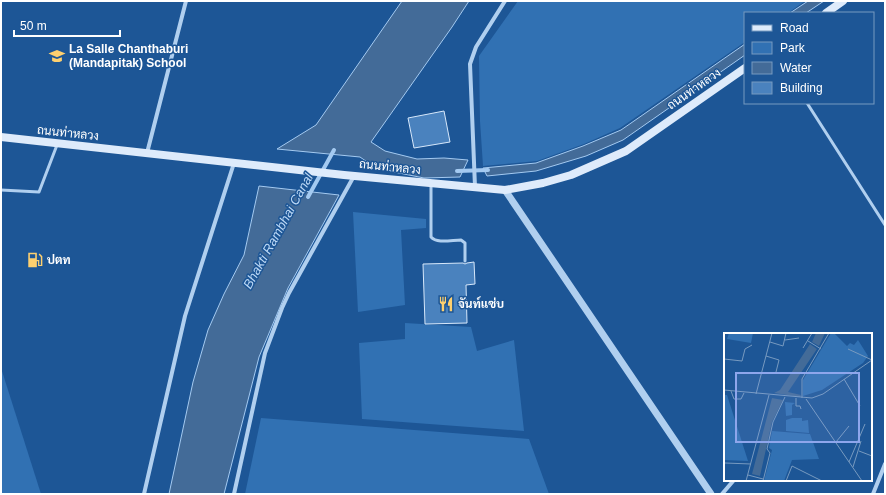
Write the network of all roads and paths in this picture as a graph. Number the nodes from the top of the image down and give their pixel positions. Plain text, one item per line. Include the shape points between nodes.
1 (186, 1) edge
2 (505, 1) edge
3 (843, 1) edge
4 (827, 12) edge
5 (744, 69) edge
6 (808, 104) edge
7 (1, 137) edge
8 (58, 144) junction
9 (146, 154) junction
10 (234, 163) junction
11 (354, 176) junction
12 (431, 184) junction
13 (475, 187) junction
14 (1, 190) edge
15 (505, 190) junction
16 (885, 225) edge
17 (465, 261) dead end
18 (885, 464) edge
19 (733, 481) edge
20 (144, 494) edge
21 (234, 494) edge
22 (711, 494) edge
23 (722, 494) edge
24 (873, 494) edge

1 - 9 street
2 - 13 street via 476,47 470,64
3 - 4 main road
5 - 15 main road, ถนนท่าหลวง via 626,151 572,175
6 - 16 lane
7 - 8 main road, ถนนท่าหลวง
8 - 9 main road, ถนนท่าหลวง
8 - 14 lane via 39,192
9 - 10 main road, ถนนท่าหลวง
10 - 11 main road, ถนนท่าหลวง
10 - 20 street via 185,316
11 - 12 main road, ถนนท่าหลวง
11 - 21 street via 287,298 276,323 265,354
12 - 13 main road, ถนนท่าหลวง
12 - 17 lane via 431,237 437,241 461,240 465,243
13 - 15 main road, ถนนท่าหลวง
15 - 22 street
18 - 24 street
19 - 23 street

